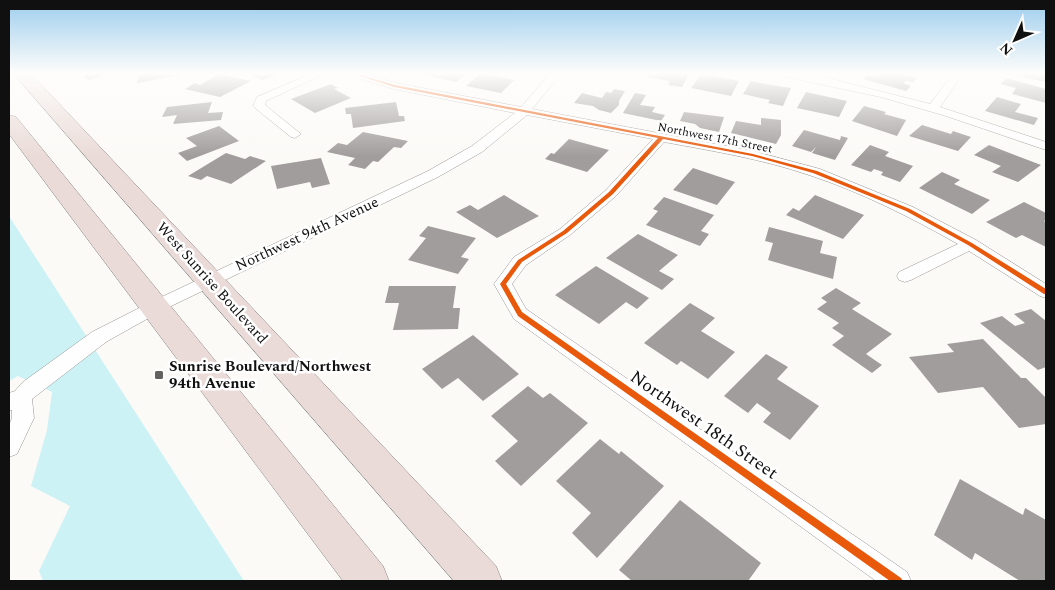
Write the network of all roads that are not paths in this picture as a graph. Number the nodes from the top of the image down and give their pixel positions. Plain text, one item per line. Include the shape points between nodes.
1 (47, 102) edge
2 (260, 102) edge
3 (472, 102) edge
4 (533, 102) edge
5 (910, 102) edge
6 (938, 102) edge
7 (933, 108) junction
8 (524, 112) junction
9 (9, 121) edge
10 (295, 134) dead end
11 (661, 138) junction
12 (1046, 146) edge
13 (970, 244) junction
14 (905, 276) dead end
15 (210, 280) junction
16 (1046, 292) edge
17 (155, 307) junction
18 (20, 396) edge
19 (9, 447) edge
20 (368, 581) edge
21 (481, 581) edge
22 (898, 581) edge

1 - 15 highway, West Sunrise Boulevard
2 - 10 street via 259,106
3 - 8 street, Northwest 17th Street
4 - 8 street, Northwest 94th Avenue
5 - 7 street
6 - 7 street
7 - 12 street
8 - 11 street, Northwest 17th Street
8 - 15 street, Northwest 94th Avenue via 477,149 432,174
9 - 17 highway
11 - 13 street, Northwest 17th Street via 753,155 815,172 908,210
11 - 22 street, Northwest 18th Street via 611,193 565,232 520,261 503,284 520,314
13 - 14 street
13 - 16 street, Northwest 17th Street
15 - 17 street, Northwest 94th Avenue
15 - 21 highway, West Sunrise Boulevard
17 - 18 street, Northwest 94th Avenue via 99,337
17 - 20 highway
18 - 19 street, Northwest 94th Avenue via 23,418

